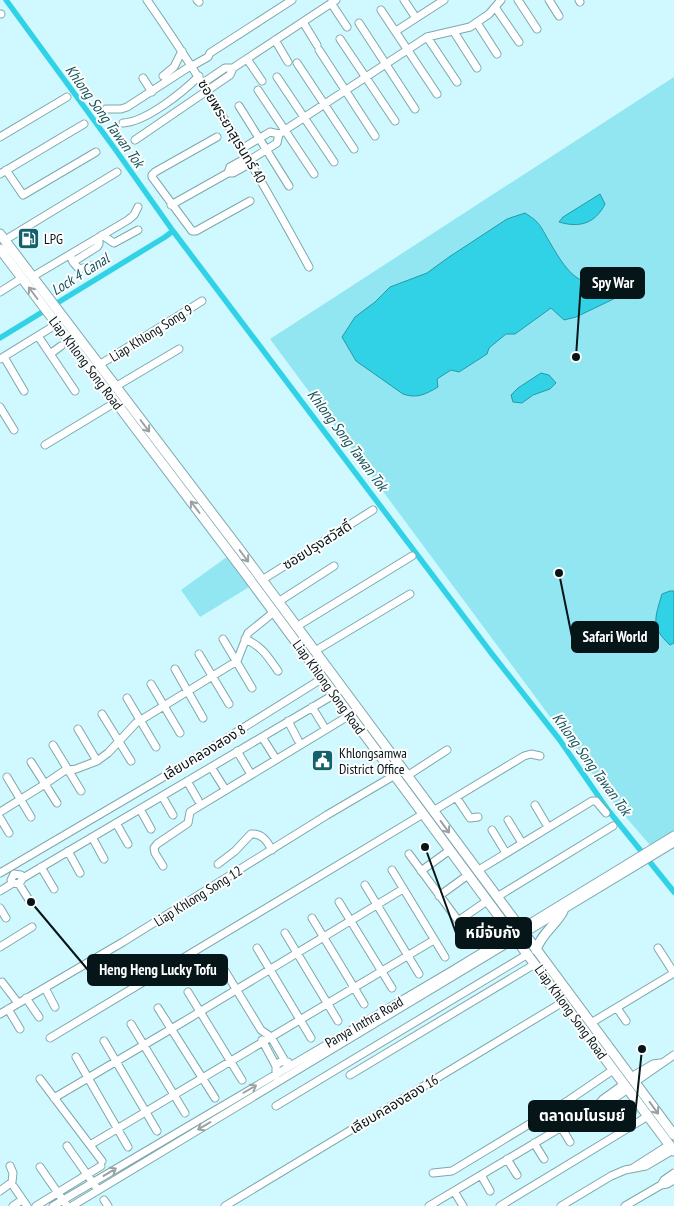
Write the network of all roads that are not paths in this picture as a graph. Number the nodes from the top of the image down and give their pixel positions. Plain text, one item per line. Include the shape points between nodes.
1 (147, 0) edge
2 (292, 0) edge
3 (404, 0) edge
4 (444, 0) edge
5 (501, 0) edge
6 (518, 0) edge
7 (549, 0) edge
8 (333, 2) edge
9 (434, 3) edge
10 (495, 7) junction
11 (381, 10) dead end
12 (559, 16) dead end
13 (416, 18) junction
14 (303, 22) junction
15 (359, 23) dead end
16 (477, 23) junction
17 (347, 28) dead end
18 (537, 29) dead end
19 (396, 31) junction
20 (454, 32) junction
21 (427, 36) junction
22 (340, 39) dead end
23 (275, 40) junction
24 (519, 42) dead end
25 (408, 49) junction
26 (182, 51) junction
27 (497, 54) dead end
28 (179, 59) junction
29 (247, 59) junction
30 (288, 62) dead end
31 (297, 63) dead end
32 (385, 63) junction
33 (190, 66) junction
34 (233, 68) junction
35 (477, 68) dead end
36 (163, 76) dead end
37 (277, 77) dead end
38 (365, 77) junction
39 (143, 78) dead end
40 (201, 79) junction
41 (262, 81) dead end
42 (457, 82) dead end
43 (258, 90) dead end
44 (345, 90) junction
45 (208, 91) junction
46 (152, 92) junction
47 (437, 94) dead end
48 (67, 97) dead end
49 (324, 104) junction
50 (239, 106) dead end
51 (106, 109) dead end
52 (415, 109) dead end
53 (304, 117) junction
54 (124, 122) dead end
55 (395, 122) dead end
56 (84, 124) dead end
57 (282, 132) junction
58 (375, 136) dead end
59 (0, 137) edge
60 (217, 137) dead end
61 (260, 138) junction
62 (134, 140) dead end
63 (243, 148) junction
64 (354, 148) dead end
65 (267, 150) junction
66 (96, 152) dead end
67 (250, 160) junction
68 (334, 162) dead end
69 (3, 172) edge
70 (117, 172) dead end
71 (314, 174) dead end
72 (289, 186) dead end
73 (250, 201) dead end
74 (171, 205) junction
75 (138, 207) dead end
76 (138, 230) dead end
77 (101, 236) junction
78 (2, 237) edge
79 (0, 250) edge
80 (71, 259) junction
81 (91, 266) dead end
82 (309, 267) dead end
83 (32, 277) junction
84 (22, 278) junction
85 (0, 292) edge
86 (202, 301) dead end
87 (57, 324) junction
88 (38, 336) junction
89 (61, 346) dead end
90 (179, 349) dead end
91 (50, 354) junction
92 (2, 358) edge
93 (99, 365) junction
94 (116, 387) junction
95 (75, 391) dead end
96 (24, 392) dead end
97 (116, 402) junction
98 (0, 407) edge
99 (14, 430) dead end
100 (45, 445) dead end
101 (373, 510) dead end
102 (412, 556) dead end
103 (334, 566) dead end
104 (262, 580) junction
105 (410, 594) dead end
106 (278, 602) junction
107 (274, 612) junction
108 (296, 627) junction
109 (223, 639) dead end
110 (244, 639) junction
111 (315, 652) junction
112 (199, 654) dead end
113 (237, 660) junction
114 (175, 670) dead end
115 (278, 671) dead end
116 (212, 676) junction
117 (323, 678) junction
118 (150, 684) dead end
119 (252, 688) dead end
120 (188, 691) junction
121 (334, 694) junction
122 (127, 698) dead end
123 (229, 704) dead end
124 (164, 706) junction
125 (312, 707) junction
126 (102, 714) dead end
127 (350, 715) junction
128 (203, 718) dead end
129 (140, 720) junction
130 (288, 722) junction
131 (323, 725) dead end
132 (78, 729) dead end
133 (180, 733) dead end
134 (262, 736) junction
135 (298, 740) dead end
136 (119, 742) junction
137 (53, 745) dead end
138 (156, 747) dead end
139 (447, 750) dead end
140 (237, 752) junction
141 (274, 756) dead end
142 (540, 756) dead end
143 (97, 760) junction
144 (131, 761) dead end
145 (31, 762) dead end
146 (211, 767) junction
147 (68, 770) junction
148 (248, 771) dead end
149 (395, 775) junction
150 (407, 776) junction
151 (6, 777) dead end
152 (187, 781) junction
153 (45, 784) junction
154 (223, 786) dead end
155 (81, 791) dead end
156 (162, 796) junction
157 (456, 797) junction
158 (20, 800) junction
159 (198, 800) dead end
160 (419, 800) junction
161 (56, 803) dead end
162 (535, 805) dead end
163 (140, 809) junction
164 (433, 811) junction
165 (0, 812) edge
166 (606, 813) dead end
167 (423, 814) junction
168 (173, 815) dead end
169 (31, 817) dead end
170 (478, 817) dead end
171 (0, 818) edge
172 (508, 820) dead end
173 (116, 823) junction
174 (613, 826) dead end
175 (548, 827) junction
176 (151, 829) dead end
177 (492, 830) dead end
178 (9, 833) dead end
179 (674, 835) edge
180 (92, 837) junction
181 (522, 843) junction
182 (128, 844) dead end
183 (674, 844) edge
184 (272, 850) junction
185 (450, 850) junction
186 (656, 850) junction
187 (68, 851) junction
188 (506, 853) junction
189 (409, 854) dead end
190 (104, 859) dead end
191 (641, 860) junction
192 (218, 864) dead end
193 (163, 866) dead end
194 (41, 867) junction
195 (392, 870) dead end
196 (421, 871) junction
197 (477, 871) junction
198 (0, 873) edge
199 (80, 873) dead end
200 (468, 875) junction
201 (18, 882) junction
202 (365, 885) dead end
203 (54, 888) dead end
204 (403, 889) junction
205 (0, 891) edge
206 (439, 896) junction
207 (497, 897) junction
208 (487, 901) junction
209 (339, 902) dead end
210 (31, 903) dead end
211 (377, 904) junction
212 (0, 908) edge
213 (563, 911) junction
214 (6, 918) dead end
215 (312, 918) dead end
216 (350, 920) junction
217 (458, 921) junction
218 (32, 927) dead end
219 (285, 933) dead end
220 (518, 934) junction
221 (323, 936) junction
222 (471, 938) dead end
223 (434, 940) junction
224 (0, 947) edge
225 (258, 948) dead end
226 (658, 948) dead end
227 (296, 952) junction
228 (532, 952) junction
229 (408, 955) junction
230 (445, 957) dead end
231 (535, 964) junction
232 (222, 966) dead end
233 (270, 969) junction
234 (382, 971) junction
235 (674, 973) edge
236 (419, 974) dead end
237 (2, 982) dead end
238 (45, 988) junction
239 (354, 988) junction
240 (392, 988) dead end
241 (236, 990) junction
242 (188, 992) dead end
243 (26, 998) junction
244 (563, 1002) junction
245 (18, 1003) junction
246 (328, 1003) junction
247 (364, 1004) dead end
248 (55, 1007) dead end
249 (158, 1008) dead end
250 (617, 1008) junction
251 (8, 1009) junction
252 (200, 1012) junction
253 (0, 1014) edge
254 (39, 1017) dead end
255 (300, 1020) junction
256 (338, 1021) dead end
257 (626, 1021) dead end
258 (591, 1023) junction
259 (131, 1024) dead end
260 (20, 1029) dead end
261 (171, 1029) junction
262 (261, 1030) junction
263 (271, 1037) junction
264 (50, 1038) dead end
265 (311, 1038) dead end
266 (104, 1041) dead end
267 (262, 1042) junction
268 (144, 1044) junction
269 (674, 1055) edge
270 (76, 1057) dead end
271 (116, 1061) junction
272 (285, 1061) junction
273 (231, 1062) junction
274 (276, 1066) junction
275 (294, 1068) junction
276 (613, 1070) junction
277 (350, 1075) dead end
278 (88, 1078) junction
279 (203, 1078) junction
280 (277, 1078) junction
281 (40, 1079) dead end
282 (242, 1080) dead end
283 (629, 1083) junction
284 (175, 1095) junction
285 (54, 1098) junction
286 (215, 1098) dead end
287 (276, 1106) dead end
288 (588, 1111) junction
289 (146, 1112) junction
290 (185, 1113) dead end
291 (648, 1116) junction
292 (596, 1125) dead end
293 (561, 1127) junction
294 (118, 1128) junction
295 (158, 1131) dead end
296 (674, 1135) edge
297 (570, 1142) dead end
298 (534, 1144) junction
299 (90, 1145) junction
300 (67, 1146) dead end
301 (128, 1147) dead end
302 (672, 1148) edge
303 (508, 1159) junction
304 (544, 1159) dead end
305 (10, 1166) dead end
306 (40, 1167) dead end
307 (433, 1173) dead end
308 (87, 1175) junction
309 (481, 1175) junction
310 (517, 1175) dead end
311 (674, 1175) edge
312 (93, 1182) junction
313 (14, 1187) dead end
314 (98, 1190) junction
315 (0, 1191) edge
316 (454, 1191) junction
317 (490, 1191) dead end
318 (59, 1192) junction
319 (24, 1203) edge
320 (65, 1203) edge
321 (13, 1206) edge
322 (36, 1206) edge
323 (53, 1206) edge
324 (72, 1206) edge
325 (225, 1206) edge
326 (429, 1206) edge
327 (463, 1206) edge
328 (500, 1206) edge
329 (561, 1206) edge
330 (625, 1206) edge

1 - 26 street, ซอยพระยาสุเรนทร์ 40
2 - 33 street
3 - 13 street
4 - 9 street
5 - 10 street
6 - 18 street
7 - 12 street
8 - 14 street
8 - 17 street
9 - 13 street
10 - 16 street
10 - 24 street
11 - 19 street
13 - 19 street
14 - 23 street
14 - 44 street
15 - 32 street
16 - 20 street
16 - 27 street
19 - 25 street
20 - 21 street
20 - 35 street
21 - 25 street
21 - 42 street
22 - 38 street
23 - 29 street
23 - 30 street
25 - 32 street
25 - 47 street
26 - 28 street
26 - 33 street, ซอยพระยาสุเรนทร์ 40
28 - 33 street
28 - 36 street
29 - 34 street
29 - 41 street
31 - 49 street
32 - 38 street
32 - 52 street
33 - 40 street, ซอยพระยาสุเรนทร์ 40
33 - 46 street
34 - 40 street via 225,68
34 - 45 street via 230,75
37 - 53 street
38 - 44 street
38 - 55 street
39 - 46 street
40 - 45 street, ซอยพระยาสุเรนทร์ 40
40 - 54 street via 144,117
43 - 57 street
44 - 49 street
44 - 58 street
45 - 62 street
45 - 63 street, ซอยพระยาสุเรนทร์ 40
46 - 51 street via 127,107
48 - 59 street
49 - 53 street
49 - 64 street
50 - 61 street
53 - 57 street
53 - 68 street
56 - 69 street
57 - 61 street via 270,132
57 - 65 street via 277,143
57 - 71 street
60 - 74 street via 152,175
61 - 63 street
61 - 65 street
63 - 67 street, ซอยพระยาสุเรนทร์ 40
65 - 67 street
65 - 72 street
66 - 69 street via 23,195
67 - 74 street via 233,173
67 - 82 street, ซอยพระยาสุเรนทร์ 40
70 - 78 street
73 - 74 street via 194,232
75 - 77 street via 134,215
76 - 77 street via 114,243
77 - 80 street via 97,247
78 - 83 main road, Liap Khlong Song Road
79 - 84 main road, Liap Khlong Song Road
80 - 81 street via 79,269
80 - 83 street
83 - 93 main road, Liap Khlong Song Road
84 - 85 street
87 -> 84 main road, Liap Khlong Song Road
86 - 93 street, Liap Khlong Song 9
87 - 88 street
87 - 97 main road, Liap Khlong Song Road
88 - 91 street
88 - 92 street
89 - 91 street
90 - 94 street
91 - 95 street
92 - 96 street
93 - 94 main road, Liap Khlong Song Road
94 -> 104 main road, Liap Khlong Song Road
97 - 100 street
107 -> 97 main road, Liap Khlong Song Road
98 - 99 street
101 - 104 street, ซอยปรุงสวัสดิ์
102 - 108 street
103 - 106 street
104 - 106 main road, Liap Khlong Song Road
105 - 111 street
106 - 108 main road, Liap Khlong Song Road
107 - 110 street
107 - 117 main road, Liap Khlong Song Road
108 - 111 main road, Liap Khlong Song Road
109 - 113 street
110 - 113 street
110 - 115 street via 265,651
111 - 150 main road, Liap Khlong Song Road
112 - 116 street
113 - 116 street
113 - 119 street
114 - 120 street
116 - 120 street
116 - 123 street
117 - 121 main road, Liap Khlong Song Road
117 - 198 street, เลียบคลองสอง 8
118 - 124 street
120 - 124 street
120 - 128 street
121 - 125 street
121 - 127 main road, Liap Khlong Song Road
122 - 129 street
124 - 129 street
124 - 133 street
125 - 130 street
125 - 131 street
126 - 136 street
127 - 149 main road, Liap Khlong Song Road
127 - 193 street via 190,812 188,823 154,848
129 - 136 street
129 - 138 street
130 - 134 street
130 - 135 street
132 - 143 street
134 - 140 street
134 - 141 street
136 - 143 street
136 - 144 street
137 - 147 street
139 - 150 street
140 - 146 street
140 - 148 street
142 - 157 street via 524,756
143 - 147 street
145 - 153 street
146 - 152 street
146 - 154 street
147 - 153 street
147 - 155 street
149 - 160 main road, Liap Khlong Song Road
149 - 184 street, Liap Khlong Song 12
150 - 160 main road, Liap Khlong Song Road
151 - 158 street
152 - 156 street
152 - 159 street
153 - 158 street
153 - 161 street
156 - 163 street
156 - 168 street
157 - 164 street
157 - 170 street via 470,818
158 - 165 street
158 - 169 street
160 - 164 main road, Liap Khlong Song Road
160 - 167 main road, Liap Khlong Song Road
162 - 175 street
163 - 173 street
163 - 176 street
164 -> 197 main road, Liap Khlong Song Road
166 - 175 street via 594,800
167 - 185 main road, Liap Khlong Song Road
167 - 264 street
171 - 178 street
172 - 181 street
173 - 180 street
173 - 182 street
174 - 207 street
175 - 181 street
177 - 188 street
179 - 186 street, Panya Inthra Road
180 - 187 street
180 - 190 street
181 - 188 street
183 - 186 street, Panya Inthra Road
184 - 192 street via 262,836 254,833
184 - 238 street, Liap Khlong Song 12
185 - 196 street
185 - 200 main road, Liap Khlong Song Road
186 - 191 street, Panya Inthra Road
187 - 194 street
187 - 199 street
188 - 197 street
189 - 196 street
191 - 213 street, Panya Inthra Road
191 - 220 street, Panya Inthra Road
194 - 201 street
194 - 203 street
195 - 204 street
196 - 206 street
197 - 207 main road, Liap Khlong Song Road
200 - 206 street
200 - 208 main road, Liap Khlong Song Road
201 - 205 street
201 - 210 street
202 - 211 street
204 - 211 street
204 - 223 street
206 - 217 street
207 - 220 main road, Liap Khlong Song Road
208 - 217 street
208 - 220 main road, Liap Khlong Song Road
209 - 216 street
211 - 216 street
211 - 229 street
212 - 214 street
213 - 220 street, Panya Inthra Road
213 - 228 main road
215 - 221 street
216 - 221 street
216 - 234 street
217 - 222 street
218 - 224 street
219 - 227 street
220 - 228 main road, Liap Khlong Song Road
220 - 275 street, Panya Inthra Road
221 - 227 street
221 - 239 street
223 - 229 street
223 - 230 street
225 - 233 street
226 - 235 street
227 - 233 street
227 - 246 street
228 - 231 main road, Liap Khlong Song Road
228 - 258 main road, Liap Khlong Song Road
228 - 287 street
229 - 234 street
229 - 236 street
231 - 244 main road, Liap Khlong Song Road
231 - 277 street
232 - 241 street
233 - 241 street
233 - 255 street
234 - 239 street
234 - 240 street
235 - 250 street
237 - 245 street
238 - 243 street, Liap Khlong Song 12
238 - 248 street
239 - 246 street
239 - 247 street
241 - 252 street
241 - 262 street
242 - 252 street
243 - 245 street, Liap Khlong Song 12
243 - 254 street
244 - 276 main road, Liap Khlong Song Road
244 - 325 street, เลียบคลองสอง 16
245 - 251 street, Liap Khlong Song 12
246 - 255 street
246 - 256 street
249 - 261 street
250 - 257 street
250 - 258 street
251 - 253 street, Liap Khlong Song 12
251 - 260 street
252 - 261 street
252 - 273 street
255 - 263 street
255 - 265 street
258 - 283 main road, Liap Khlong Song Road
259 - 268 street
261 - 268 street
261 - 279 street
262 - 263 street
262 - 267 street
263 - 267 street
263 - 272 street
266 - 271 street
267 - 273 street
267 - 274 street
268 - 271 street
268 - 284 street
269 - 283 street via 653,1064
270 - 278 street
271 - 278 street
271 - 289 street
272 - 274 street
272 - 275 street
273 - 279 street
273 - 282 street
274 - 280 street
275 - 280 street, Panya Inthra Road
276 - 283 main road, Liap Khlong Song Road
276 - 307 street via 452,1171
278 - 285 street
278 - 294 street
279 - 284 street
279 - 286 street
312 -> 280 street, Panya Inthra Road
280 -> 314 street, Panya Inthra Road
281 - 285 street
283 - 288 street via 606,1104
283 - 291 main road, Liap Khlong Song Road
283 -> 296 main road, Liap Khlong Song Road
284 - 289 street
284 - 290 street
285 - 299 street
288 - 292 street
288 - 293 street
289 - 294 street
289 - 295 street
291 - 302 main road, Liap Khlong Song Road
291 - 328 street
293 - 297 street
293 - 298 street
294 - 299 street
294 - 301 street
298 - 303 street
298 - 304 street
299 - 308 street via 101,1164
300 - 308 street
302 - 329 street via 646,1166 611,1176
303 - 309 street
303 - 310 street
305 - 315 street via 12,1182
306 - 318 street
308 - 312 street
308 - 318 street
309 - 316 street
309 - 317 street
311 - 330 street
312 - 314 street
312 - 320 street, Panya Inthra Road
313 - 319 street
314 - 324 street, Panya Inthra Road
316 - 326 street
316 - 327 street
318 - 320 street
318 - 322 street
319 - 321 street
320 - 323 street, Panya Inthra Road

